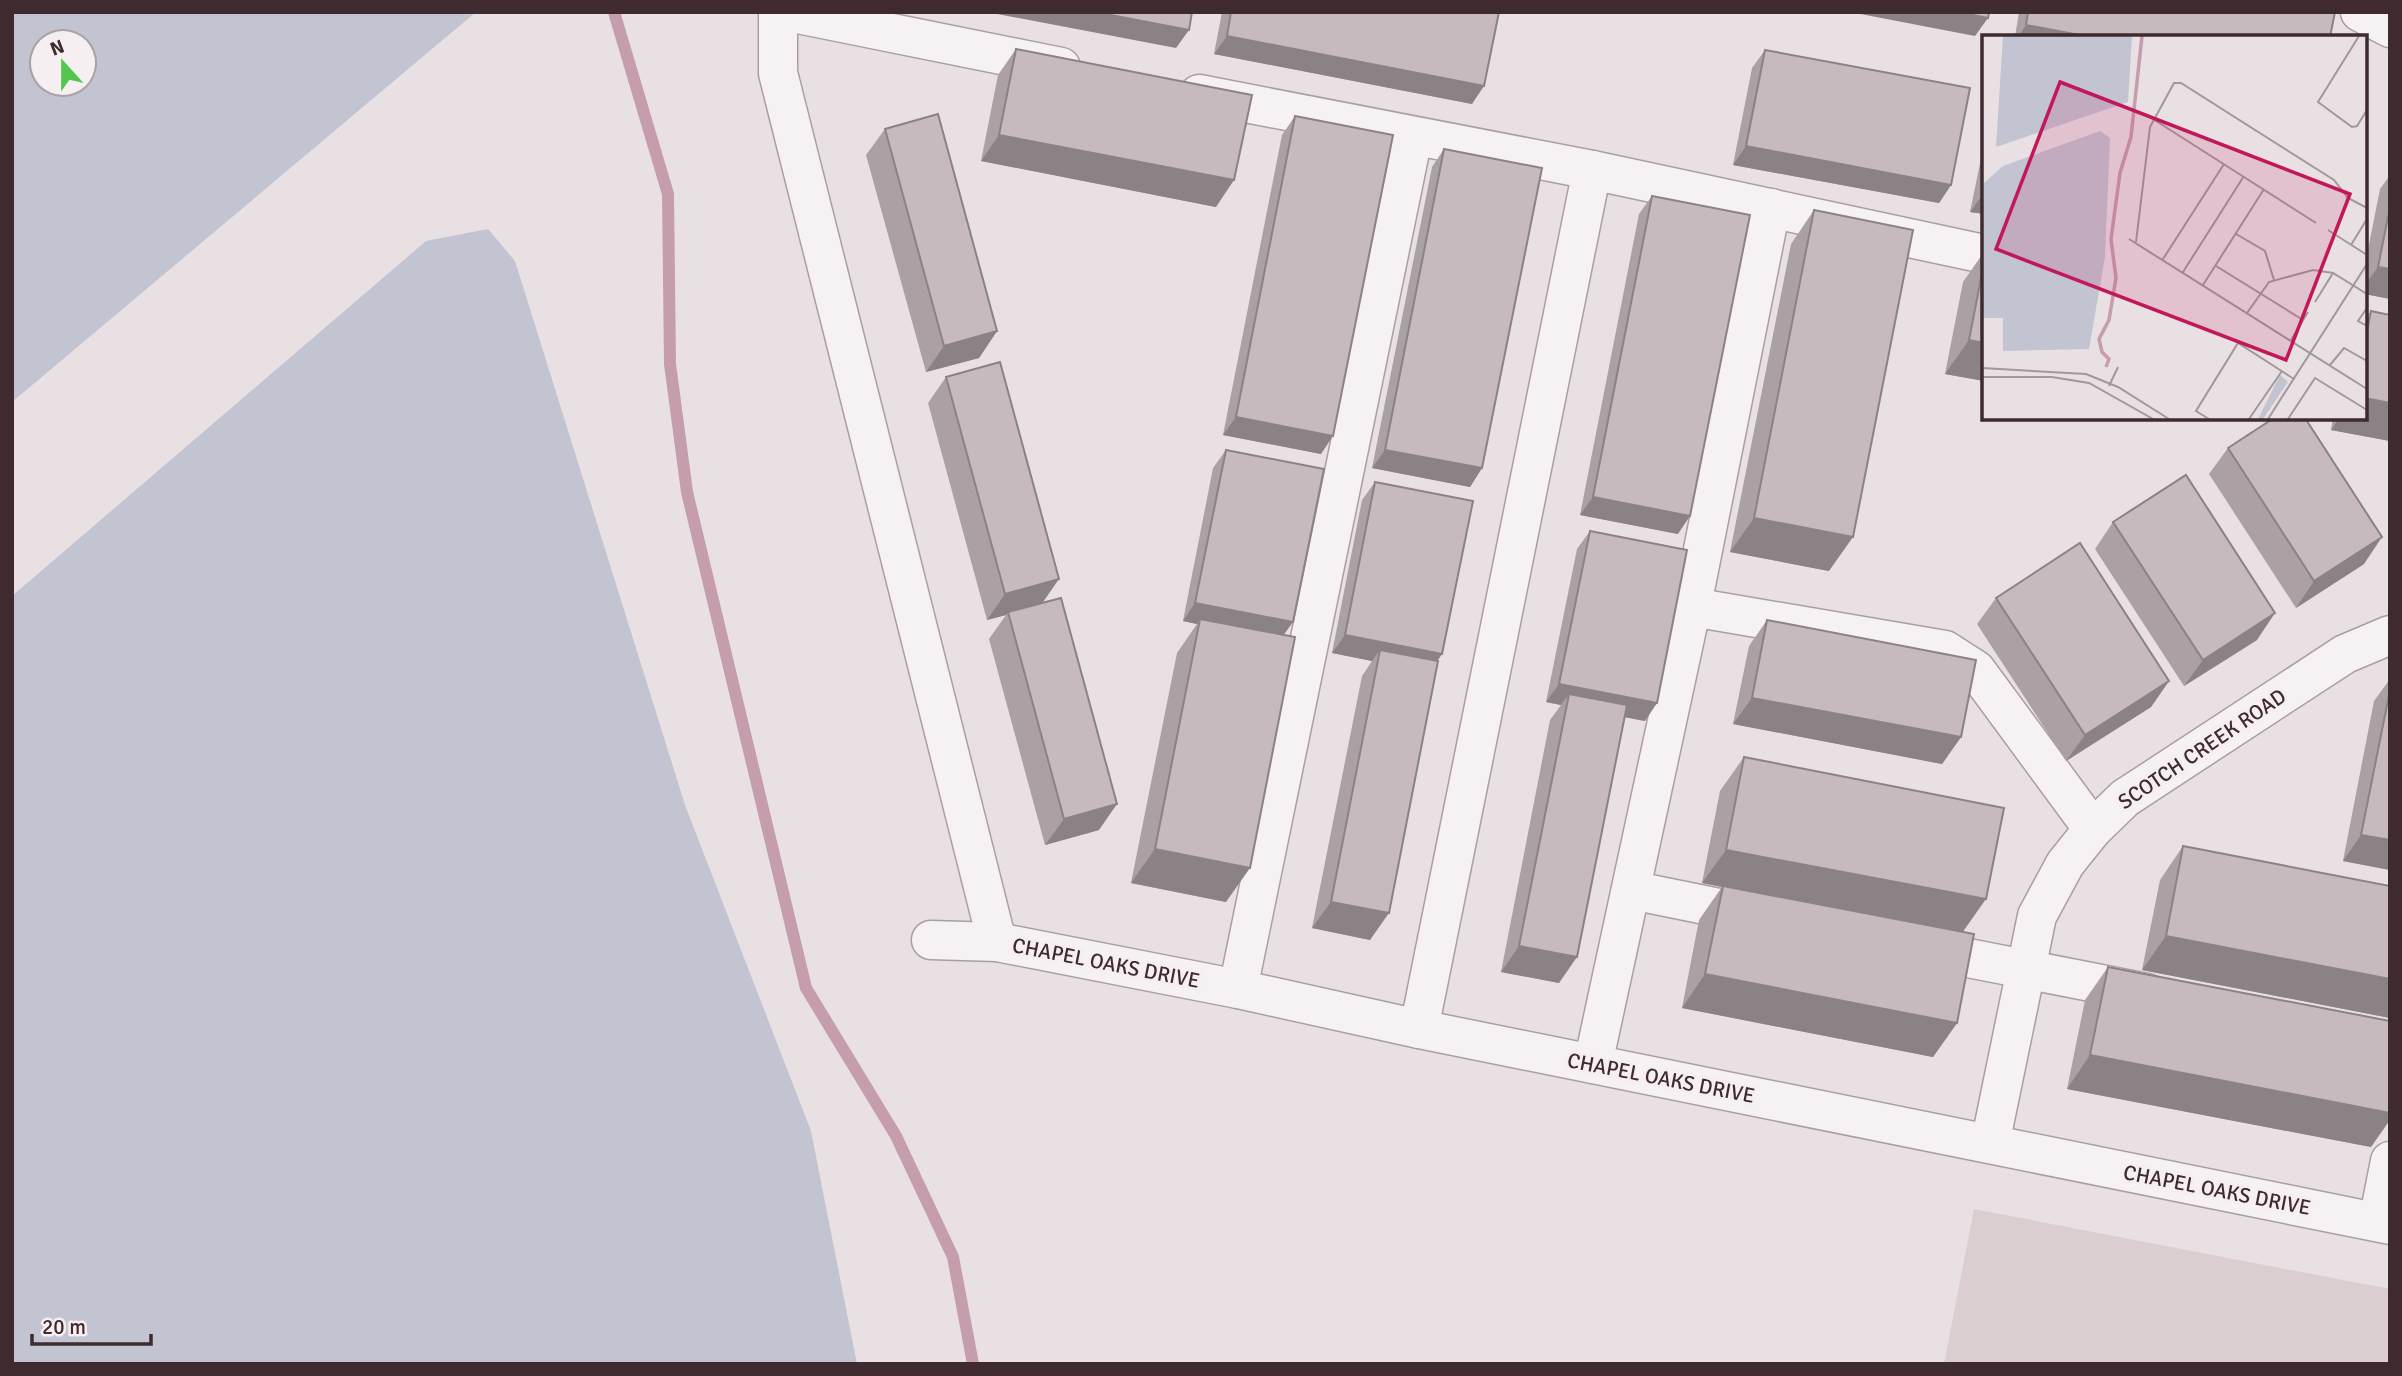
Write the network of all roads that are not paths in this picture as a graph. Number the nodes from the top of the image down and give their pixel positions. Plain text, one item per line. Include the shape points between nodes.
1 (778, 12) edge
2 (788, 12) edge
3 (2360, 12) edge
4 (2390, 29) edge
5 (1101, 75) edge
6 (1168, 88) edge
7 (1413, 137) junction
8 (1592, 170) junction
9 (1772, 208) junction
10 (1982, 254) edge
11 (1692, 607) junction
12 (2390, 635) edge
13 (2093, 830) junction
14 (1631, 890) junction
15 (1794, 923) edge
16 (931, 940) dead end
17 (998, 942) junction
18 (1889, 942) edge
19 (2025, 970) junction
20 (1238, 989) junction
21 (2175, 998) edge
22 (1419, 1029) junction
23 (1593, 1064) junction
24 (1990, 1144) junction
25 (2390, 1161) edge
26 (2384, 1223) edge

1 - 17 street via 778,73
2 - 5 street
3 - 4 street
6 - 7 street
7 - 8 street
7 - 20 street
8 - 9 street
8 - 22 street
9 - 10 street
9 - 11 street
11 - 13 street via 1945,650 1976,670
11 - 14 street
12 - 13 street, SCOTCH CREEK ROAD via 2345,654 2125,798
13 - 19 street, SCOTCH CREEK ROAD via 2065,863 2037,916
14 - 15 street
14 - 23 street
16 - 17 street, CHAPEL OAKS DRIVE
17 - 20 street, CHAPEL OAKS DRIVE
18 - 19 street
19 - 21 street
19 - 24 street, SCOTCH CREEK ROAD
20 - 22 street, CHAPEL OAKS DRIVE
22 - 23 street, CHAPEL OAKS DRIVE
23 - 24 street, CHAPEL OAKS DRIVE
24 - 26 street, CHAPEL OAKS DRIVE
25 - 26 street

